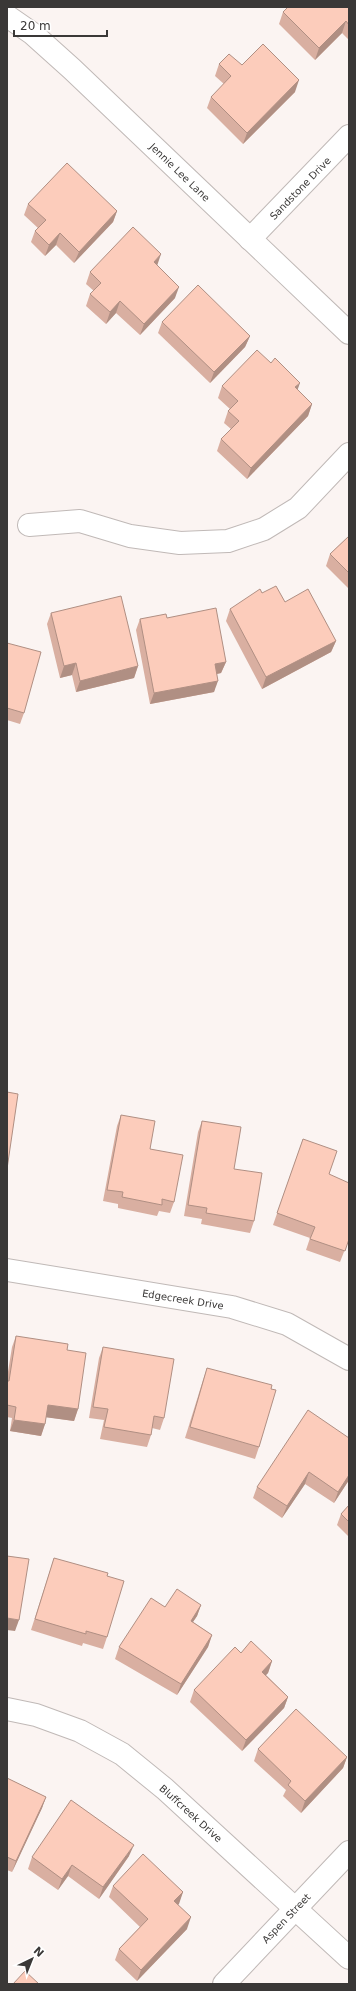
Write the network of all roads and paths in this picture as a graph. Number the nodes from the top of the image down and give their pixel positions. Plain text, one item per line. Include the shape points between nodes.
1 (7, 16) edge
2 (349, 136) edge
3 (250, 239) junction
4 (349, 334) edge
5 (349, 454) edge
6 (29, 525) dead end
7 (7, 1270) edge
8 (349, 1359) edge
9 (7, 1709) edge
10 (349, 1852) edge
11 (295, 1908) junction
12 (349, 1958) edge
13 (224, 1984) edge

1 - 3 street, Jennie Lee Lane via 33,34 72,69
2 - 3 street, Sandstone Drive
3 - 4 street, Jennie Lee Lane
5 - 6 street via 298,508 264,529 228,541 180,543 130,536 80,521
7 - 8 street, Edgecreek Drive via 232,1306 287,1324
9 - 11 street, Bluffcreek Drive via 80,1731 122,1754 165,1789
10 - 11 street, Aspen Street
11 - 12 street, Bluffcreek Drive
11 - 13 street, Aspen Street

